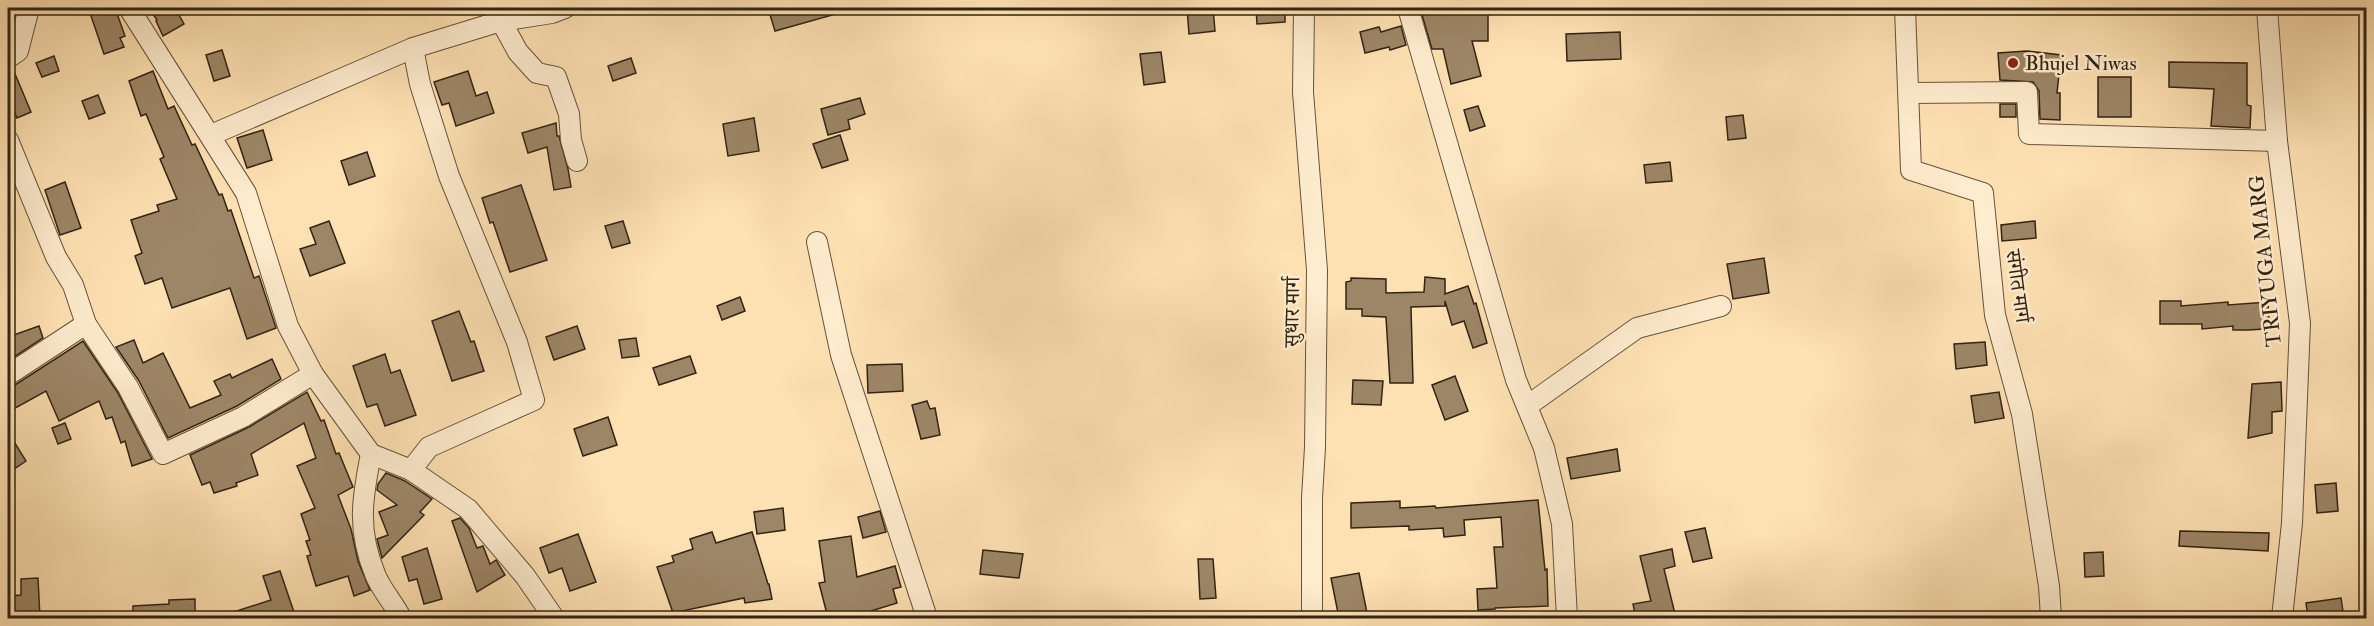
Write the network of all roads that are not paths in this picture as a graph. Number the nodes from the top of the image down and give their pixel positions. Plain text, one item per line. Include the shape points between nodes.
1 (29, 8) edge
2 (129, 8) edge
3 (565, 8) edge
4 (1304, 8) edge
5 (1408, 8) edge
6 (1905, 8) edge
7 (2268, 8) edge
8 (501, 21) junction
9 (413, 48) junction
10 (8, 58) edge
11 (1908, 93) junction
12 (211, 135) junction
13 (8, 140) edge
14 (2277, 141) junction
15 (578, 160) dead end
16 (817, 242) dead end
17 (1721, 306) dead end
18 (86, 324) junction
19 (314, 374) junction
20 (8, 375) edge
21 (1527, 406) junction
22 (371, 454) junction
23 (411, 470) junction
24 (401, 618) edge
25 (554, 618) edge
26 (927, 618) edge
27 (1312, 618) edge
28 (1567, 618) edge
29 (2051, 618) edge
30 (2282, 618) edge

1 - 10 street via 18,51
2 - 12 street
3 - 8 street
4 - 27 street, सुधार मार्ग via 1303,92 1317,270
5 - 21 street via 1516,380
6 - 11 street, संगीत मार्ग
7 - 14 street, TRIYUGA MARG
8 - 9 street
8 - 15 street via 518,52 537,73 556,77 569,114 571,140
9 - 12 street
9 - 23 street via 420,84 449,176 517,342 534,400 429,447
11 - 14 street via 2027,92 2028,134
11 - 29 street, संगीत मार्ग via 1911,170 1983,193 1995,315 2022,414
12 - 19 street via 246,194 288,326
13 - 18 street via 56,257 73,285
14 - 30 street, TRIYUGA MARG via 2300,323 2292,523
16 - 26 street via 841,355
17 - 21 street via 1637,328
18 - 19 street via 128,387 163,454 243,417
18 - 20 street
19 - 22 street
21 - 28 street via 1544,448 1562,524
22 - 23 street
22 - 24 street via 363,492 362,531 375,576
23 - 25 street via 468,509 525,576

